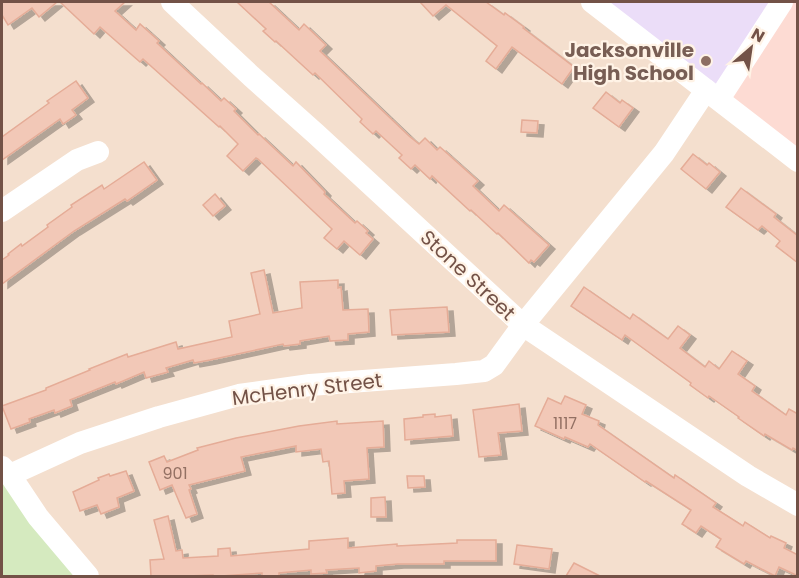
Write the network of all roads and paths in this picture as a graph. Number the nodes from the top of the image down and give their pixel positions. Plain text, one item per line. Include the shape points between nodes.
1 (172, 2) edge
2 (592, 2) edge
3 (782, 2) edge
4 (713, 94) junction
5 (98, 152) dead end
6 (798, 160) edge
7 (2, 211) edge
8 (523, 325) junction
9 (6, 471) edge
10 (798, 505) edge
11 (88, 576) edge

1 - 8 street, Stone Street
2 - 4 street
3 - 4 street, McHenry Street
4 - 6 street
4 - 8 street, McHenry Street
5 - 7 street via 77,160
8 - 9 street, McHenry Street via 494,365 484,370 239,395 159,417
8 - 10 street, Stone Street via 748,476
9 - 11 street via 38,517

